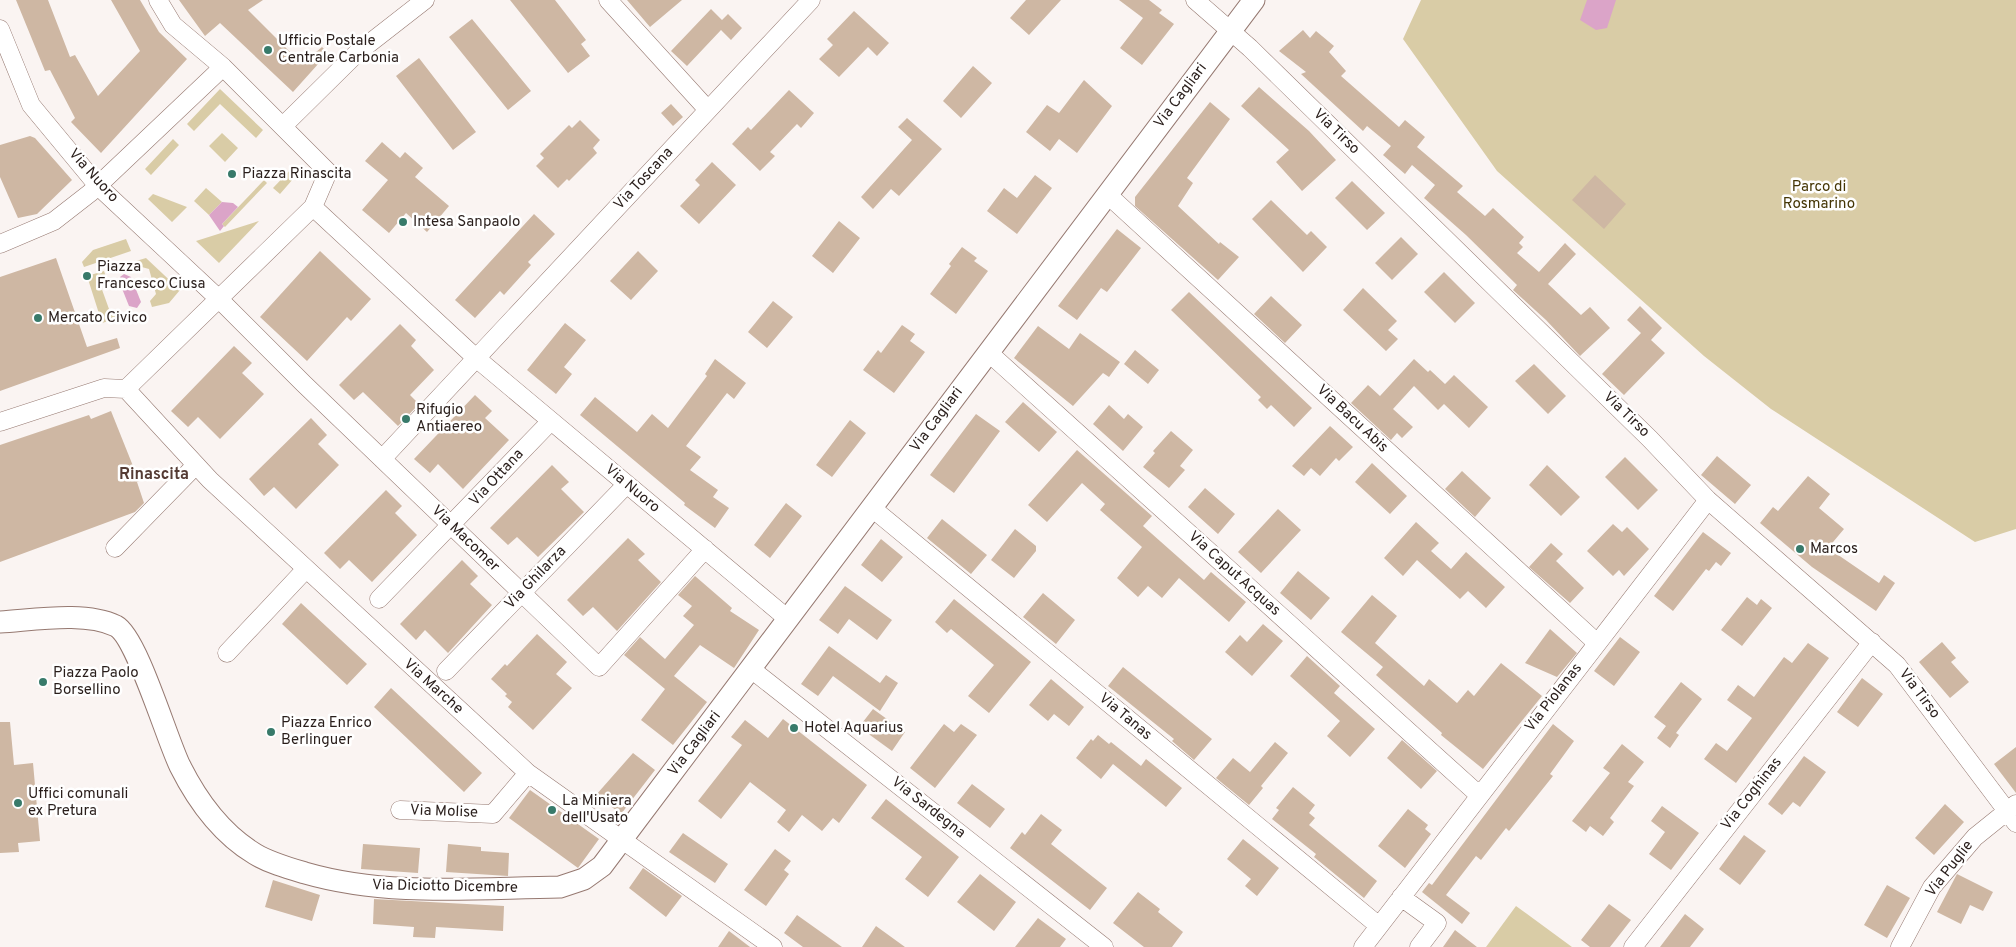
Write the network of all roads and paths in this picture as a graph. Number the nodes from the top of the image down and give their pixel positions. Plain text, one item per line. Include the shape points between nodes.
1 (158, 0) edge
2 (425, 0) edge
3 (608, 0) edge
4 (811, 0) edge
5 (1195, 0) edge
6 (1254, 0) edge
7 (0, 28) edge
8 (1231, 30) junction
9 (223, 67) junction
10 (708, 110) junction
11 (283, 126) junction
12 (98, 186) junction
13 (1108, 194) junction
14 (313, 207) junction
15 (0, 244) edge
16 (219, 299) junction
17 (988, 352) junction
18 (476, 358) junction
19 (126, 389) junction
20 (551, 421) junction
21 (0, 422) edge
22 (382, 459) junction
23 (195, 466) junction
24 (626, 485) junction
25 (1708, 500) junction
26 (872, 508) junction
27 (452, 526) junction
28 (116, 548) dead end
29 (705, 550) junction
30 (305, 570) junction
31 (522, 594) junction
32 (379, 600) dead end
33 (788, 619) junction
34 (0, 622) edge
35 (1872, 642) junction
36 (1597, 643) junction
37 (227, 653) dead end
38 (752, 669) junction
39 (446, 671) dead end
40 (528, 773) junction
41 (1480, 795) junction
42 (400, 810) dead end
43 (2013, 812) edge
44 (622, 840) junction
45 (1401, 897) junction
46 (1379, 926) junction
47 (773, 947) edge
48 (1104, 947) edge
49 (1362, 947) edge
50 (1419, 947) edge
51 (1633, 947) edge
52 (1900, 947) edge

1 - 9 street via 173,25
2 - 11 street via 357,53
3 - 10 street
4 - 10 street, Via Toscana
5 - 8 street, Via Tirso
6 - 8 street, Via Cagliari
7 - 12 street, Via Nuoro via 31,105
8 - 13 street, Via Cagliari
8 - 25 street, Via Tirso via 1650,439
9 - 11 street
9 - 12 street
10 - 18 street, Via Toscana
11 - 14 street via 328,172
12 - 15 street via 54,221
12 - 16 street, Via Nuoro
13 - 17 street, Via Cagliari
13 - 36 street, Via Bacu Abis
14 - 16 street
14 - 18 street, Via Nuoro
16 - 19 street
16 - 22 street, Via Macomer
17 - 26 street, Via Cagliari
17 - 41 street, Via Caput Acquas
18 - 20 street, Via Nuoro
18 - 22 street
19 - 21 street via 104,388
19 - 23 street, Via Marche
20 - 24 street, Via Nuoro
20 - 27 street, Via Ottana
22 - 27 street, Via Macomer
23 - 28 street
23 - 30 street, Via Marche
24 - 29 street, Via Nuoro
24 - 31 street, Via Ghilarza
25 - 35 street, Via Tirso
25 - 36 street, Via Piolanas
26 - 33 street, Via Cagliari
26 - 46 street, Via Tanas
27 - 31 street, Via Macomer
27 - 32 street, Via Ottana
29 - 31 street, Via Macomer via 599,667
29 - 33 street, Via Nuoro
30 - 37 street
30 - 40 street, Via Marche
31 - 39 street, Via Ghilarza
33 - 38 street, Via Cagliari
34 - 44 street, Via Diciotto Dicembre via 92,618 118,627 131,645 180,766 202,804 234,840 257,855 287,868 340,883 392,889 560,887 584,880 602,866
35 - 43 street, Via Tirso via 1897,665
35 - 51 street, Via Coghinas
36 - 41 street, Via Piolanas
38 - 44 street, Via Cagliari
38 - 48 street, Via Sardegna
40 - 42 street, Via Molise via 493,814
40 - 44 street, Via Marche
41 - 45 street, Via Piolanas
43 - 52 street, Via Puglie via 1975,837 1932,887
44 - 47 street, Via Marche
45 - 46 street, Via Piolanas
45 - 50 street via 1437,923
46 - 49 street, Via Piolanas

